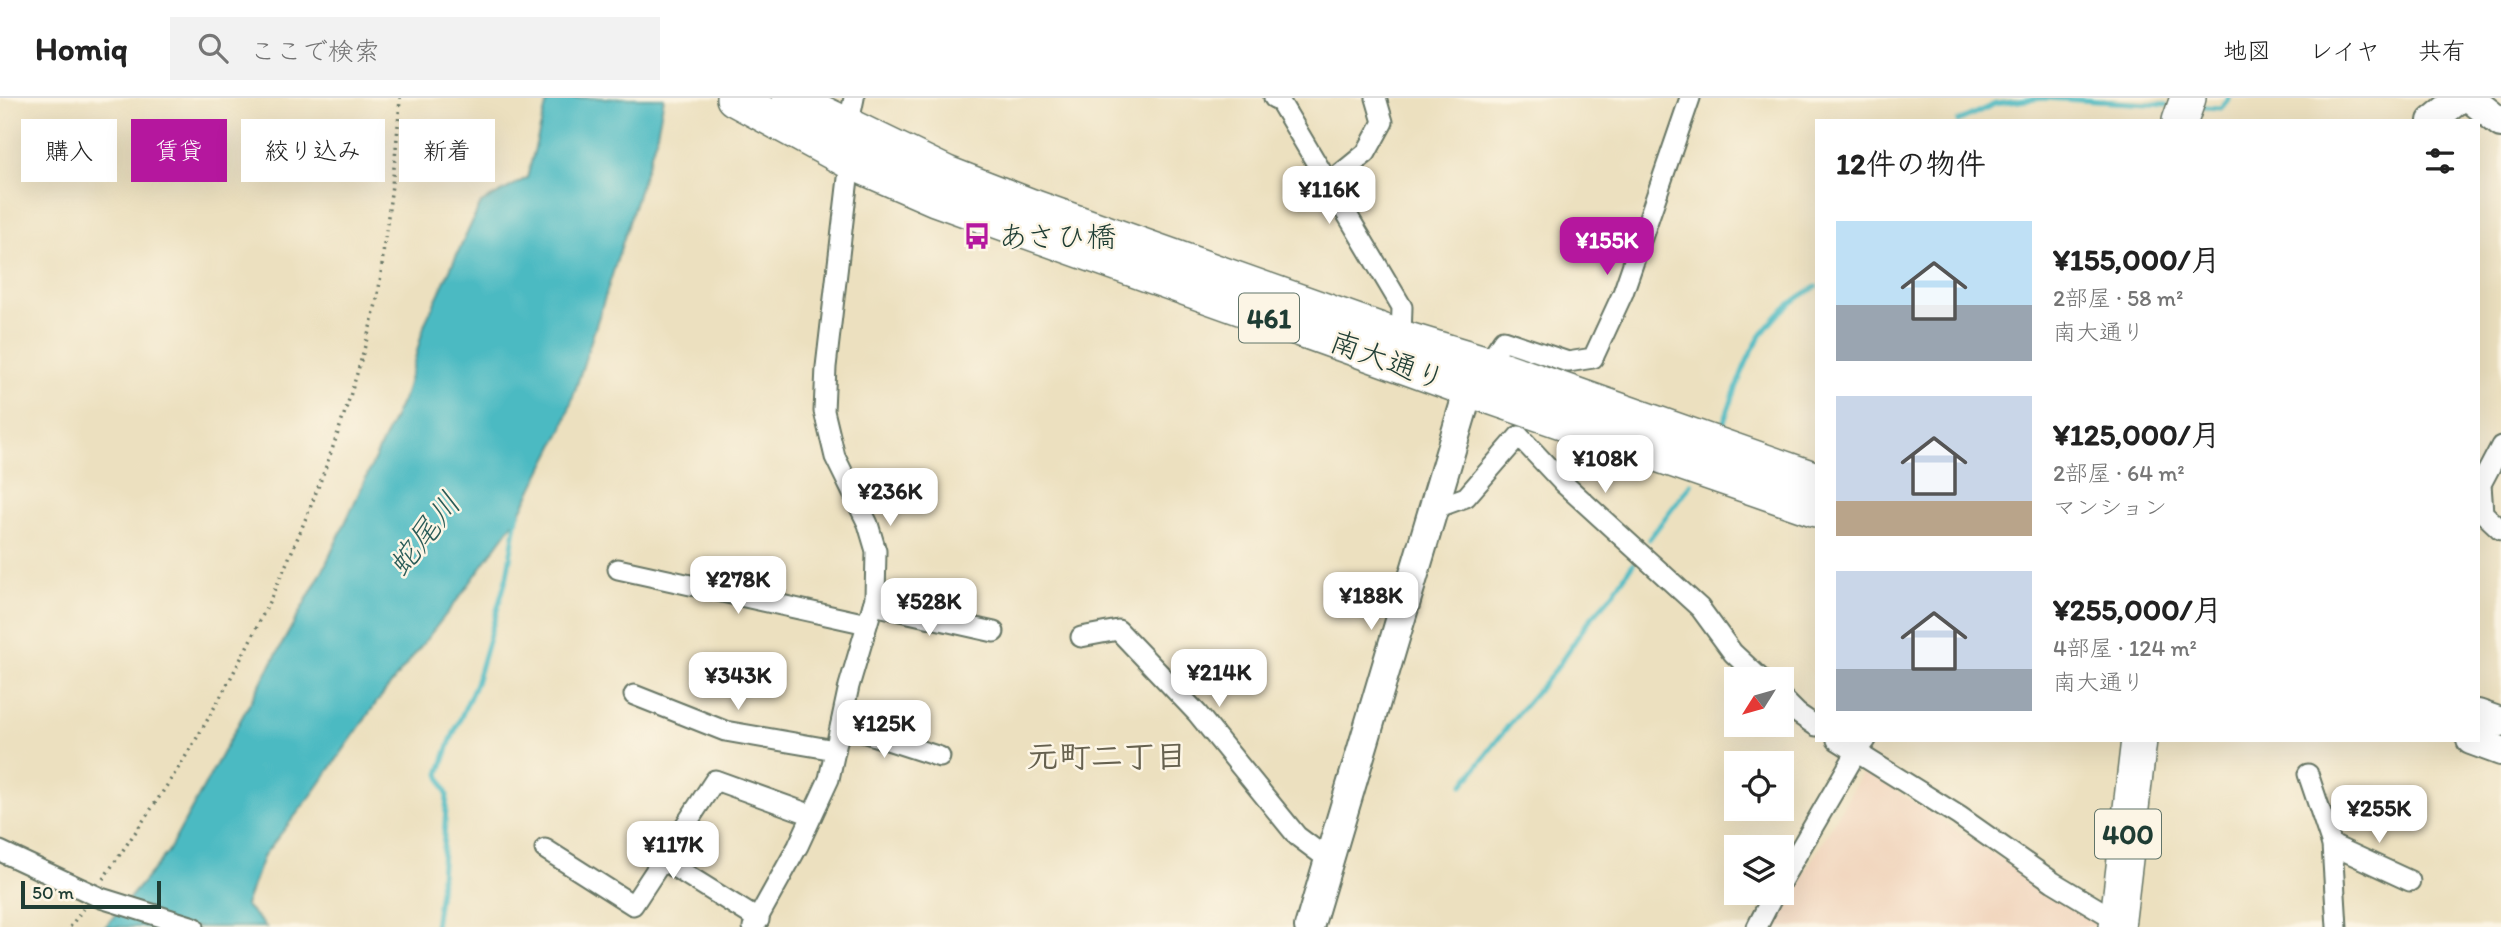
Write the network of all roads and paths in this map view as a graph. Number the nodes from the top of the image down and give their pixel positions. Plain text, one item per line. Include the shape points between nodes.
1 (400, 98) edge
2 (734, 98) edge
3 (790, 98) edge
4 (1275, 98) edge
5 (1376, 98) edge
6 (1690, 98) edge
7 (2188, 98) edge
8 (2460, 98) edge
9 (2470, 98) edge
10 (2181, 119) edge
11 (2434, 119) edge
12 (2501, 123) edge
13 (850, 129) edge
14 (1328, 184) junction
15 (1401, 338) junction
16 (1478, 376) junction
17 (2501, 446) edge
18 (1815, 480) edge
19 (1433, 509) junction
20 (1815, 509) edge
21 (2501, 530) edge
22 (618, 569) dead end
23 (870, 615) junction
24 (994, 632) dead end
25 (1082, 637) dead end
26 (1748, 667) edge
27 (634, 695) dead end
28 (1794, 710) edge
29 (2480, 715) edge
30 (2501, 722) edge
31 (841, 725) junction
32 (1815, 725) edge
33 (1844, 742) edge
34 (2139, 742) edge
35 (2476, 742) edge
36 (1861, 747) edge
37 (835, 750) junction
38 (2501, 751) edge
39 (940, 757) dead end
40 (2308, 774) dead end
41 (812, 815) junction
42 (2332, 845) junction
43 (545, 849) dead end
44 (0, 851) edge
45 (663, 860) junction
46 (1329, 860) junction
47 (1794, 860) edge
48 (2410, 881) dead end
49 (97, 896) junction
50 (1768, 905) edge
51 (756, 923) edge
52 (2117, 924) edge
53 (70, 927) edge
54 (194, 927) edge
55 (1309, 927) edge
56 (1757, 927) edge
57 (2337, 927) edge

1 - 49 path via 396,165 376,306 342,422 301,532 206,724
2 - 13 highway, 南大通り / 461
3 - 13 highway, 南大通り / 461
4 - 14 street
5 - 14 street via 1383,122 1366,153
6 - 16 street via 1623,293 1593,358 1568,362 1503,340
7 - 10 highway
8 - 11 street
9 - 12 street
13 - 15 highway, 南大通り / 461 via 1032,208
13 - 16 highway, 南大通り / 461 via 935,198
13 - 23 street via 824,411 835,457 876,551
14 - 15 street via 1402,307
15 - 16 highway, 南大通り / 461
16 - 18 highway, 南大通り / 461
16 - 19 street
16 - 20 highway, 南大通り / 461
17 - 21 street via 2480,484 2483,513
19 - 26 street via 1466,498 1519,436 1563,483 1700,608
19 - 46 street
22 - 23 street
23 - 24 street
23 - 31 street
25 - 46 street via 1118,630 1197,713 1297,836
27 - 37 street via 725,731
28 - 32 street
29 - 30 street
31 - 37 street
31 - 39 street
33 - 36 street
34 - 52 highway, 400
35 - 38 street
36 - 47 street
36 - 52 street
37 - 41 street via 829,779
40 - 42 street
41 - 45 street via 715,780
41 - 51 street
42 - 48 street
42 - 57 street
43 - 45 street via 634,905
44 - 49 street
45 - 51 street
46 - 55 street
49 - 53 path
49 - 54 street
50 - 56 street

